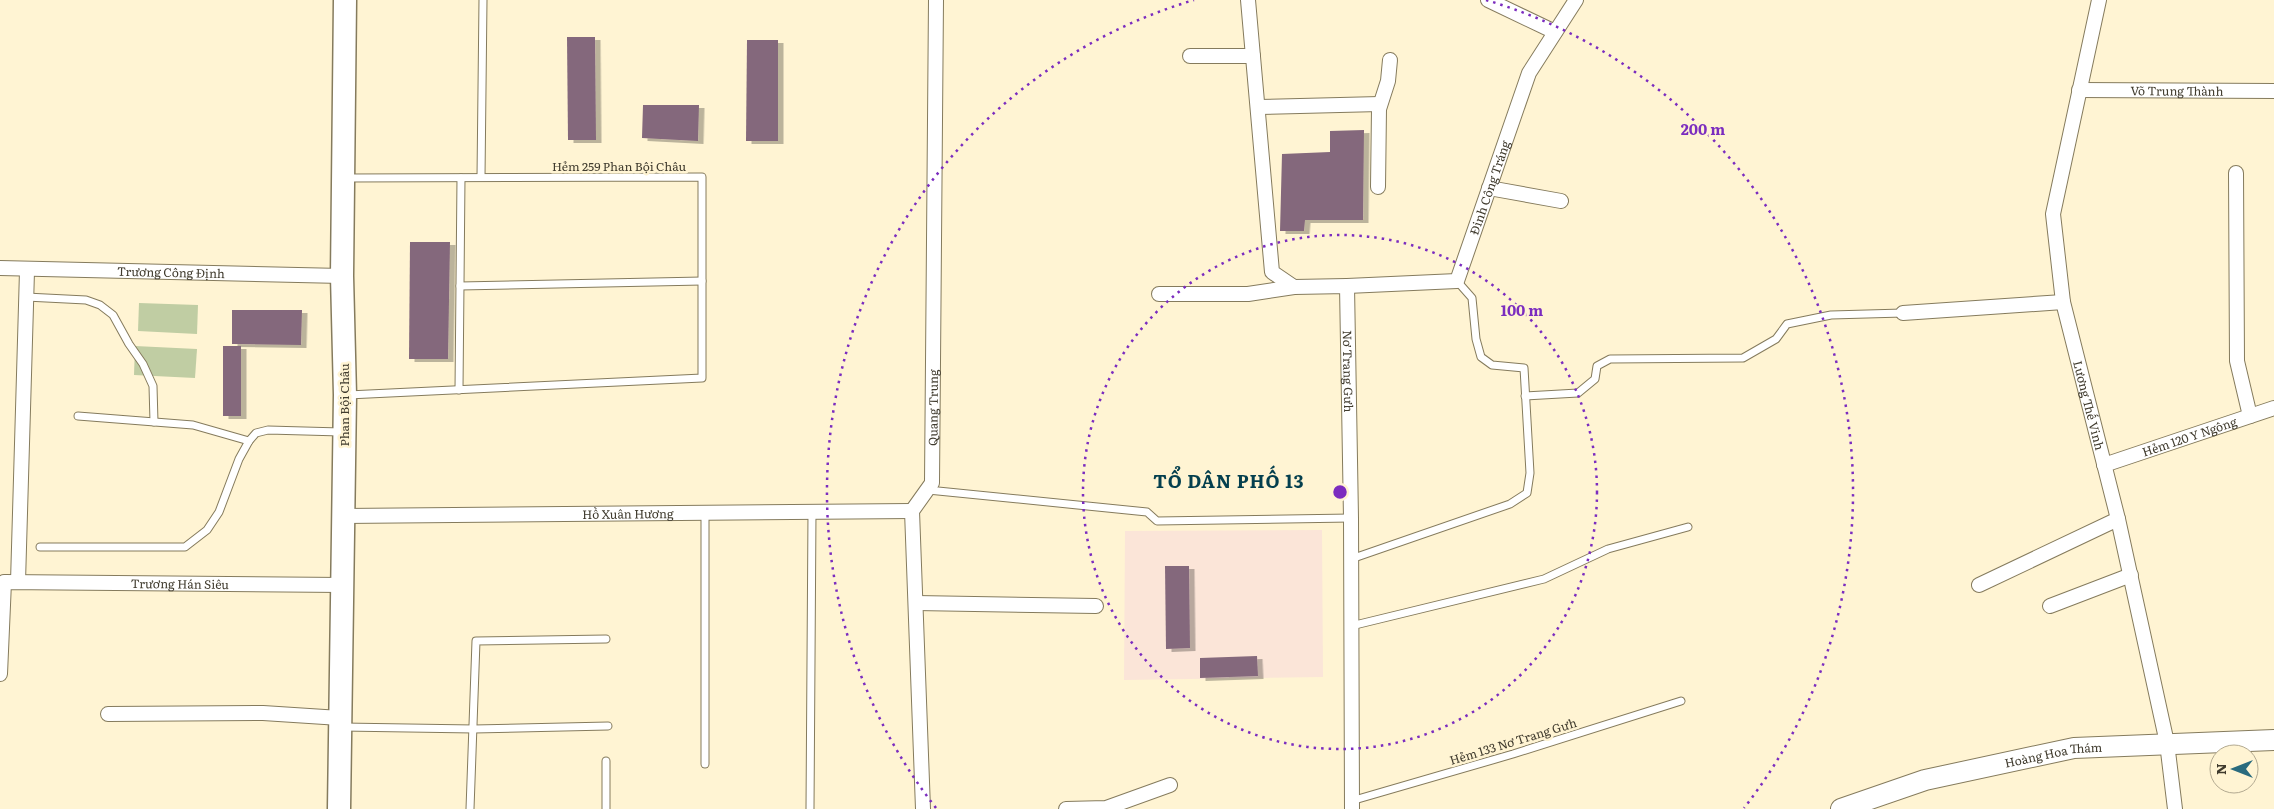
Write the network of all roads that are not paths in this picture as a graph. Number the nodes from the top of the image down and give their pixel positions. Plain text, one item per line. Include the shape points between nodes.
1 (344, 0) edge
2 (483, 0) edge
3 (936, 0) edge
4 (1248, 0) edge
5 (1488, 0) edge
6 (1576, 0) edge
7 (2099, 0) edge
8 (1555, 32) junction
9 (1190, 56) dead end
10 (1253, 56) junction
11 (1390, 60) dead end
12 (2079, 90) junction
13 (2274, 91) edge
14 (1380, 104) junction
15 (1258, 107) junction
16 (2236, 173) dead end
17 (481, 177) junction
18 (343, 178) junction
19 (462, 178) junction
20 (1378, 187) dead end
21 (1489, 188) junction
22 (1560, 201) dead end
23 (0, 268) edge
24 (27, 270) junction
25 (342, 276) junction
26 (702, 281) junction
27 (1457, 281) junction
28 (460, 286) junction
29 (1347, 286) junction
30 (1294, 287) junction
31 (1159, 294) dead end
32 (26, 297) junction
33 (2063, 302) junction
34 (1903, 313) joint
35 (459, 390) junction
36 (345, 395) junction
37 (1525, 396) junction
38 (2274, 408) edge
39 (78, 416) dead end
40 (2250, 416) junction
41 (154, 422) junction
42 (344, 432) junction
43 (249, 442) junction
44 (2104, 465) junction
45 (927, 490) junction
46 (912, 511) junction
47 (705, 512) junction
48 (812, 512) junction
49 (343, 516) junction
50 (1351, 518) junction
51 (2118, 519) junction
52 (1688, 527) dead end
53 (40, 547) dead end
54 (1351, 559) junction
55 (2130, 575) junction
56 (18, 582) junction
57 (342, 584) junction
58 (1979, 585) dead end
59 (916, 603) junction
60 (1096, 606) dead end
61 (2050, 606) dead end
62 (1351, 626) junction
63 (606, 639) dead end
64 (0, 674) edge
65 (1681, 701) dead end
66 (108, 714) dead end
67 (340, 723) junction
68 (608, 726) dead end
69 (474, 729) junction
70 (2274, 740) edge
71 (2167, 743) junction
72 (606, 761) dead end
73 (704, 764) dead end
74 (1170, 785) dead end
75 (1351, 805) edge
76 (339, 809) edge
77 (470, 809) edge
78 (606, 809) edge
79 (810, 809) edge
80 (923, 809) edge
81 (1066, 809) edge
82 (1841, 809) edge
83 (2175, 809) edge

1 - 18 main road, Phan Bội Châu
2 - 17 lane
3 - 45 street, Quang Trung via 932,483
4 - 10 street
5 - 8 street
6 - 8 street, Đinh Công Tráng
7 - 12 street, Lương Thế Vinh
8 - 21 street, Đinh Công Tráng via 1529,73
9 - 10 street
10 - 15 street
11 - 14 street via 1388,81
12 - 13 street, Võ Trung Thành
12 - 33 street, Lương Thế Vinh via 2053,214
14 - 15 street
14 - 20 street
15 - 30 street via 1272,272
16 - 40 street via 2237,361
17 - 19 lane, Hẻm 259 Phan Bội Châu
17 - 26 lane, Hẻm 259 Phan Bội Châu via 702,176
18 - 19 lane, Hẻm 259 Phan Bội Châu
18 - 25 main road, Phan Bội Châu
19 - 28 lane
21 - 22 street
21 - 27 street, Đinh Công Tráng
23 - 24 street, Trương Công Định
24 - 25 street, Trương Công Định
24 - 32 street
25 - 36 main road, Phan Bội Châu
26 - 28 lane
26 - 35 lane, Hẻm 259 Phan Bội Châu via 702,378
27 - 29 street
27 - 37 lane via 1472,298 1481,357 1492,365 1524,368
28 - 35 lane
29 - 30 street
29 - 50 street, Nơ Trang Gưh
30 - 31 street via 1248,294
32 - 41 lane via 86,300 113,315 153,386
32 - 56 street
33 - 34 street
33 - 44 street, Lương Thế Vinh
34 - 37 lane via 1831,315 1787,324 1776,339 1743,358 1610,360 1597,366 1595,379 1578,393
35 - 36 lane, Hẻm 259 Phan Bội Châu
36 - 42 main road, Phan Bội Châu
37 - 54 lane via 1530,473 1527,493 1510,504
38 - 40 street, Hẻm 120 Y Ngông
39 - 41 lane
40 - 44 street, Hẻm 120 Y Ngông
41 - 43 lane via 193,425
42 - 43 lane via 268,430 256,433
42 - 49 main road, Phan Bội Châu
43 - 53 lane via 219,512 207,530 185,547
44 - 51 street, Lương Thế Vinh
45 - 46 street, Quang Trung
45 - 50 lane via 1147,512 1157,521
46 - 48 street, Hồ Xuân Hương
46 - 59 street
47 - 48 street, Hồ Xuân Hương
47 - 49 street, Hồ Xuân Hương
47 - 73 lane
48 - 79 lane
49 - 57 main road, Phan Bội Châu
50 - 54 street, Nơ Trang Gưh
51 - 55 street, Lương Thế Vinh
51 - 58 street
52 - 62 lane via 1608,549 1544,580
54 - 62 street, Nơ Trang Gưh
55 - 61 street
55 - 71 street, Lương Thế Vinh
56 - 57 street, Trương Hán Siêu
56 - 64 street via 4,582
57 - 67 main road, Phan Bội Châu
59 - 60 street
59 - 80 street
62 - 75 street, Nơ Trang Gưh
63 - 69 lane via 476,641
65 - 75 lane, Hẻm 133 Nơ Trang Gưh
66 - 67 street via 263,713
67 - 69 lane
67 - 76 main road, Phan Bội Châu
68 - 69 lane
69 - 77 lane
70 - 71 street, Hoàng Hoa Thám
71 - 82 street, Hoàng Hoa Thám via 2074,748 1925,780
71 - 83 street, Lương Thế Vinh
72 - 78 lane
74 - 81 street via 1106,808

